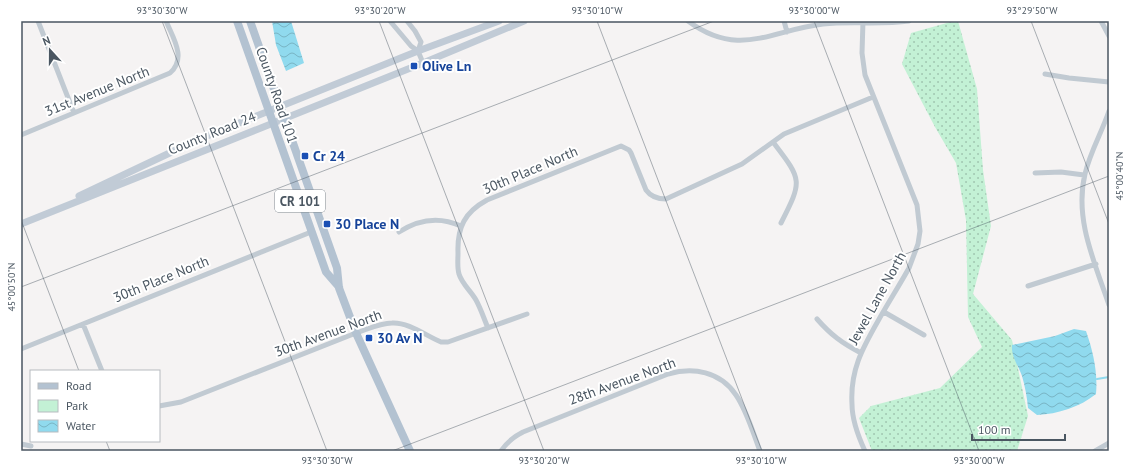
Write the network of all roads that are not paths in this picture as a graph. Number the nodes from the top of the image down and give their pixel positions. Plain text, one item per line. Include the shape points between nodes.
1 (38, 21) edge
2 (166, 21) edge
3 (237, 21) edge
4 (250, 21) edge
5 (390, 21) edge
6 (407, 21) edge
7 (499, 21) edge
8 (524, 21) edge
9 (688, 21) edge
10 (784, 21) edge
11 (909, 21) edge
12 (1101, 21) edge
13 (863, 22) edge
14 (787, 32) junction
15 (1109, 36) edge
16 (418, 51) junction
17 (423, 63) junction
18 (1045, 74) dead end
19 (1109, 82) edge
20 (874, 97) junction
21 (280, 106) junction
22 (268, 111) junction
23 (1109, 111) edge
24 (74, 113) junction
25 (285, 118) junction
26 (272, 123) junction
27 (21, 135) edge
28 (773, 142) junction
29 (1035, 173) dead end
30 (1084, 175) junction
31 (782, 223) dead end
32 (21, 224) edge
33 (461, 226) junction
34 (311, 232) junction
35 (399, 232) dead end
36 (1096, 264) junction
37 (1028, 286) dead end
38 (339, 288) junction
39 (1109, 305) edge
40 (884, 312) junction
41 (527, 314) dead end
42 (817, 319) dead end
43 (83, 324) junction
44 (488, 328) junction
45 (356, 333) junction
46 (924, 335) dead end
47 (21, 349) edge
48 (861, 353) junction
49 (102, 370) edge
50 (160, 406) edge
51 (1109, 443) edge
52 (21, 444) edge
53 (31, 446) dead end
54 (410, 451) edge
55 (501, 451) edge
56 (760, 451) edge
57 (865, 451) edge
58 (1095, 451) edge

1 - 24 street
2 - 24 street, 31st Avenue North via 178,51 175,69 165,76
3 - 22 main road, County Road 101 / CR 101
4 - 21 main road, County Road 101 / CR 101
5 - 16 street
6 - 16 street via 421,42
7 - 16 street, County Road 24
8 - 17 street, County Road 24
9 - 14 street via 709,33 738,40 754,40
10 - 14 street
11 - 13 street
12 - 15 street
13 - 14 street via 825,24
13 - 20 street, Jewel Lane North via 863,64
16 - 17 street
16 - 21 street, County Road 24
17 - 25 street, County Road 24
18 - 19 street
20 - 28 street via 788,132
20 - 40 street, Jewel Lane North via 917,205 920,231 915,256
21 - 22 street, County Road 24
21 - 25 main road, County Road 101 / CR 101
22 - 26 main road, County Road 101 / CR 101
22 - 32 street, County Road 24 via 197,140
23 - 30 street
24 - 27 street, 31st Avenue North
25 - 26 street, County Road 24
25 - 38 main road, County Road 101 / CR 101 via 337,268
26 - 32 street, County Road 24
26 - 34 main road, County Road 101 / CR 101
28 - 31 street via 790,164 797,182 793,200
28 - 33 street, 30th Place North via 742,164 666,199 650,195 631,153 621,146 616,147 487,200 472,210
29 - 30 street via 1061,172
30 - 36 street via 1082,220
33 - 35 street via 444,220 432,220 414,224
33 - 44 street via 458,245 459,274 476,299
34 - 38 main road, County Road 101 / CR 101 via 326,272
34 - 43 street, 30th Place North
36 - 37 street
36 - 39 street
38 - 45 main road, County Road 101 / CR 101
40 - 46 street
40 - 48 street, Jewel Lane North
41 - 44 street, 30th Avenue North
42 - 48 street via 836,339
43 - 47 street, 30th Place North
43 - 49 street
44 - 45 street, 30th Avenue North via 448,342 441,342 400,323 391,322
45 - 50 street, 30th Avenue North via 181,402
45 - 54 main road, County Road 101 / CR 101
48 - 57 street, Jewel Lane North via 851,390 854,422
51 - 58 street
52 - 53 street
55 - 56 street, 28th Avenue North via 506,443 523,432 668,374 692,370 717,377 736,394

